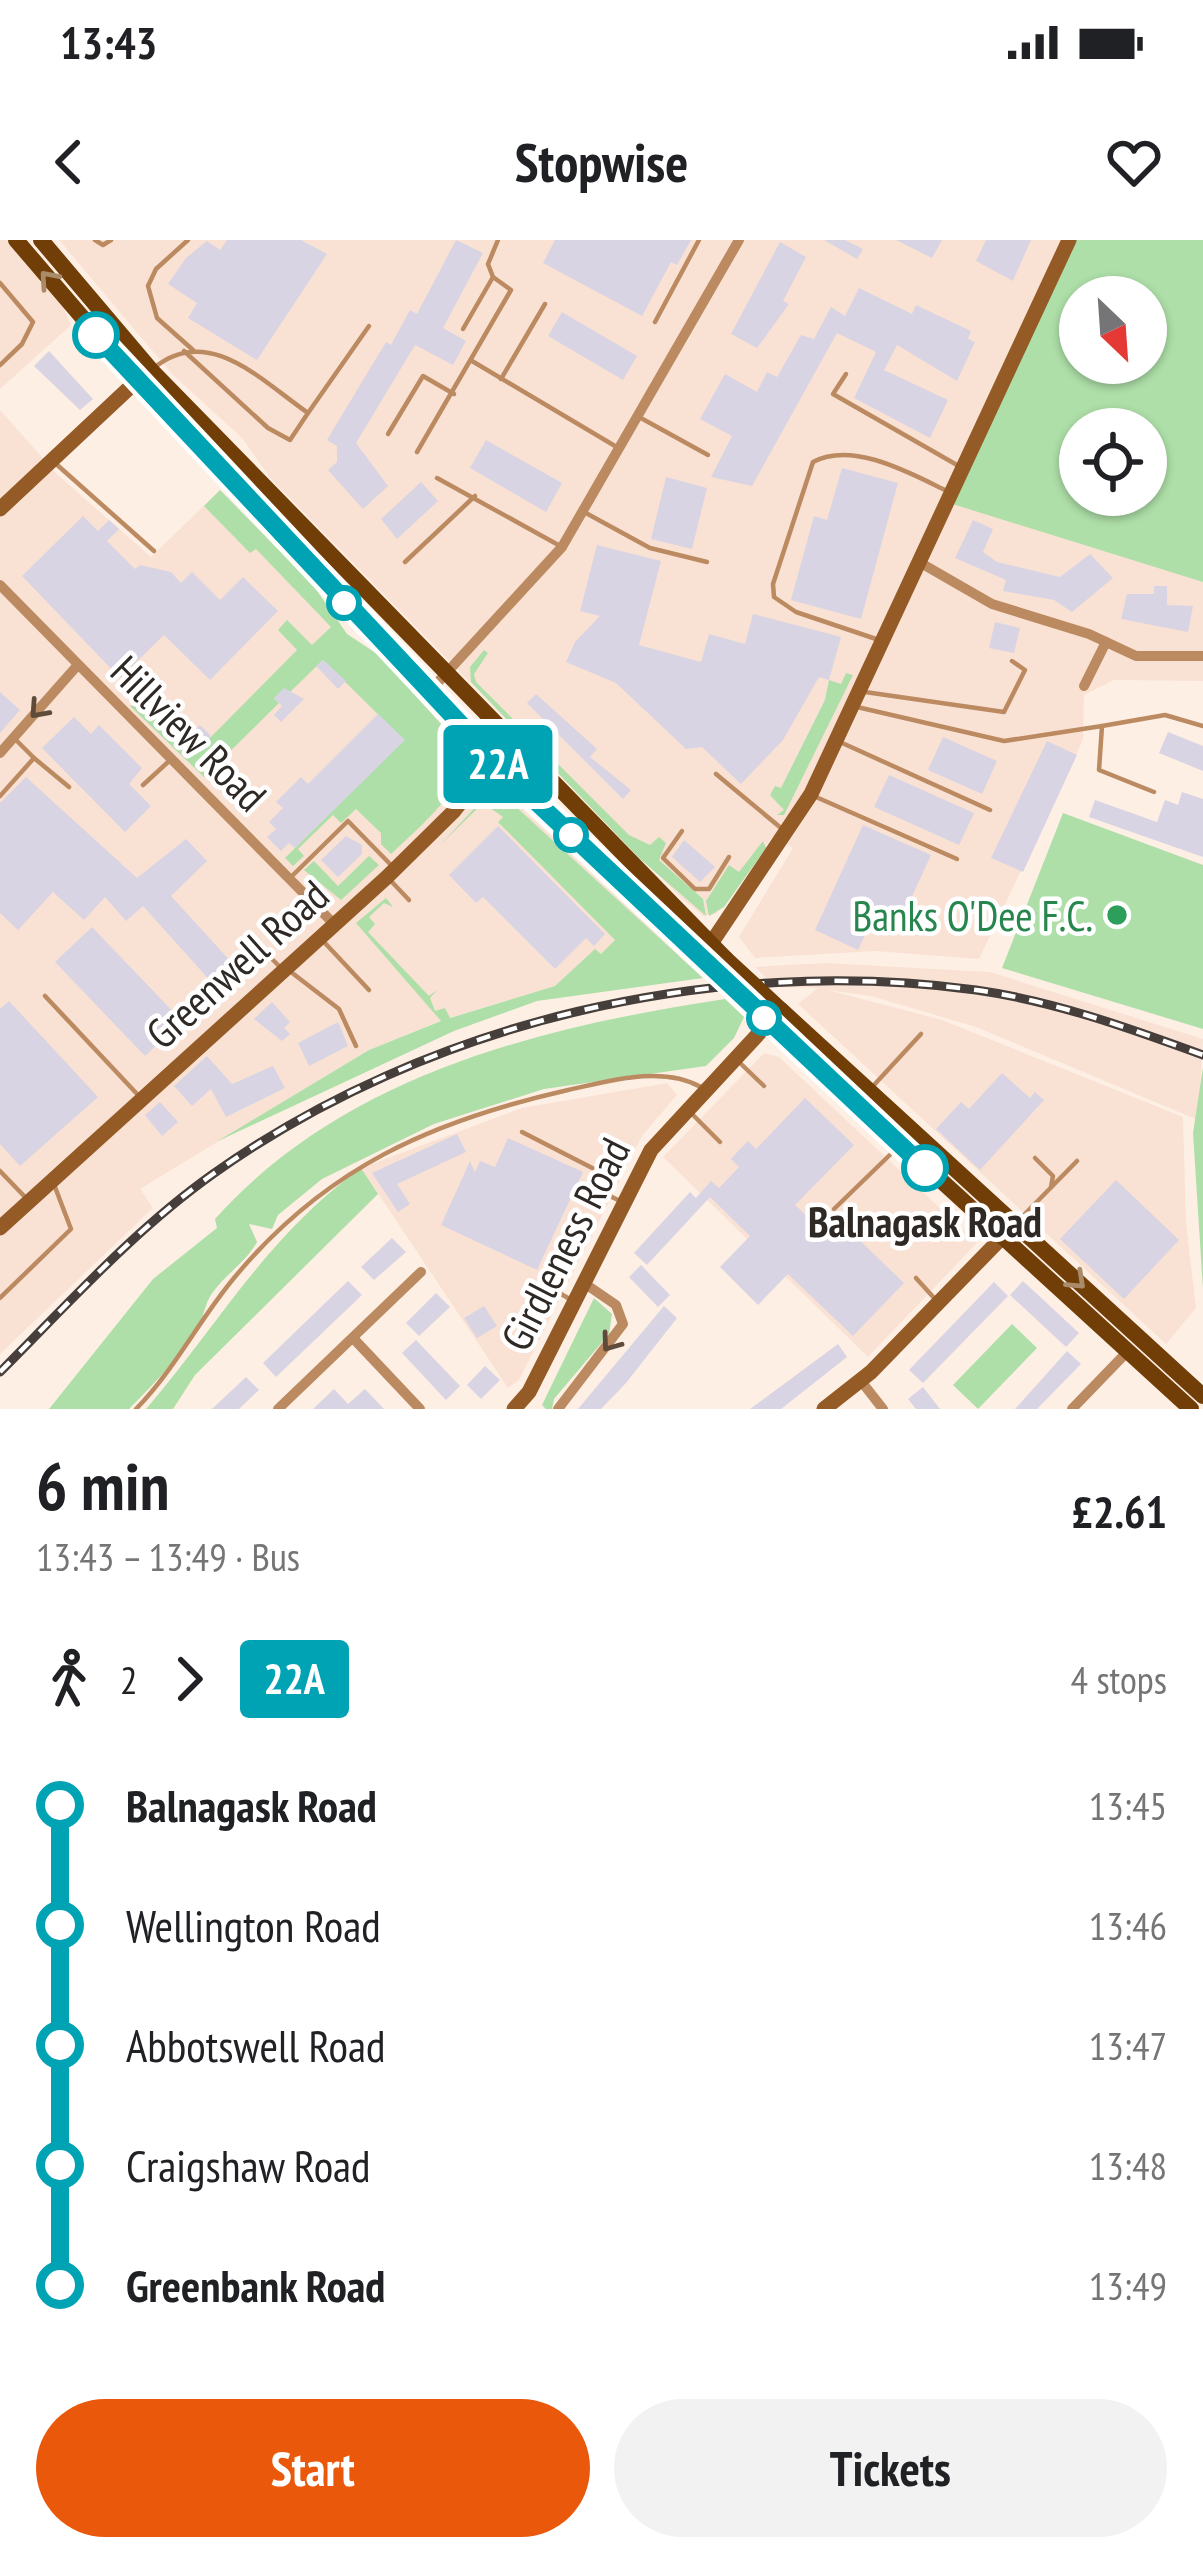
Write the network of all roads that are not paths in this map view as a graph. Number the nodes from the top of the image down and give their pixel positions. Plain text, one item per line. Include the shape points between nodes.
1 (16, 240) edge
2 (41, 240) edge
3 (95, 240) edge
4 (111, 240) edge
5 (188, 240) edge
6 (498, 240) edge
7 (699, 240) edge
8 (739, 240) edge
9 (1070, 240) edge
10 (493, 277) junction
11 (0, 283) edge
12 (545, 304) dead end
13 (655, 322) dead end
14 (369, 326) dead end
15 (463, 328) dead end
16 (194, 350) junction
17 (184, 351) junction
18 (472, 361) junction
19 (0, 365) edge
20 (845, 374) dead end
21 (143, 375) junction
22 (501, 379) junction
23 (454, 394) junction
24 (308, 413) junction
25 (639, 417) junction
26 (388, 434) dead end
27 (620, 449) junction
28 (417, 452) dead end
29 (707, 455) dead end
30 (51, 460) junction
31 (962, 468) junction
32 (437, 478) dead end
33 (950, 493) junction
34 (475, 496) junction
35 (0, 509) edge
36 (584, 512) junction
37 (562, 547) junction
38 (154, 551) dead end
39 (405, 562) dead end
40 (707, 562) dead end
41 (919, 562) junction
42 (0, 586) edge
43 (882, 640) junction
44 (1106, 642) junction
45 (1203, 656) edge
46 (1012, 661) dead end
47 (76, 667) junction
48 (445, 675) junction
49 (1084, 686) dead end
50 (428, 693) junction
51 (855, 697) junction
52 (1102, 726) junction
53 (1203, 726) edge
54 (14, 737) junction
55 (834, 740) junction
56 (509, 741) junction
57 (0, 753) edge
58 (34, 758) junction
59 (493, 759) junction
60 (168, 762) junction
61 (716, 774) dead end
62 (143, 785) dead end
63 (69, 787) dead end
64 (1154, 792) dead end
65 (811, 794) junction
66 (0, 796) edge
67 (990, 810) dead end
68 (682, 832) dead end
69 (789, 832) junction
70 (729, 857) dead end
71 (957, 859) dead end
72 (391, 873) junction
73 (289, 879) junction
74 (409, 900) dead end
75 (335, 925) junction
76 (320, 938) junction
77 (261, 948) dead end
78 (712, 957) junction
79 (285, 969) junction
80 (369, 990) dead end
81 (45, 996) dead end
82 (771, 1016) junction
83 (921, 1034) dead end
84 (356, 1046) dead end
85 (735, 1058) junction
86 (764, 1087) dead end
87 (706, 1090) junction
88 (870, 1090) junction
89 (142, 1099) junction
90 (687, 1110) junction
91 (521, 1132) dead end
92 (720, 1142) dead end
93 (901, 1144) junction
94 (1035, 1158) dead end
95 (1077, 1161) dead end
96 (0, 1171) edge
97 (53, 1182) junction
98 (1051, 1187) junction
99 (30, 1202) junction
100 (623, 1202) junction
101 (834, 1209) dead end
102 (1015, 1224) junction
103 (0, 1228) edge
104 (1000, 1238) junction
105 (422, 1272) dead end
106 (916, 1277) dead end
107 (584, 1283) junction
108 (548, 1286) dead end
109 (0, 1298) edge
110 (574, 1302) junction
111 (939, 1303) junction
112 (353, 1338) junction
113 (1134, 1345) junction
114 (861, 1381) junction
115 (1203, 1396) edge
116 (517, 1408) edge
117 (136, 1409) edge
118 (278, 1409) edge
119 (420, 1409) edge
120 (558, 1409) edge
121 (824, 1409) edge
122 (883, 1409) edge
123 (1072, 1409) edge
124 (1191, 1409) edge

21 -> 1 main road
2 - 21 main road
3 - 4 lane
5 - 16 lane via 148,286 157,318
6 - 10 lane via 488,264
7 - 13 lane
8 - 25 street
9 - 31 street
10 - 15 lane
10 - 18 lane via 511,290
11 - 19 lane via 33,322
12 - 22 lane
14 - 24 lane
16 - 17 lane
16 - 24 lane via 223,354
17 - 21 lane
17 - 24 lane via 290,440
18 - 22 lane
18 - 23 lane
20 - 31 lane via 833,394
21 - 30 street
21 - 48 main road
21 - 50 main road
22 - 27 lane
23 - 26 lane via 423,376
23 - 28 lane
25 - 27 street
25 - 29 lane
27 - 36 street
30 - 35 street
30 - 38 lane
31 - 33 street
32 - 34 lane
33 - 41 street
33 - 43 lane via 859,456 813,462 774,597
34 - 37 lane
34 - 39 lane
36 - 37 street
36 - 40 lane via 650,548
37 - 48 street
41 - 43 street
41 - 44 street via 992,604
42 - 47 street, Hillview Road
43 - 51 street
44 - 45 street via 1136,656
44 - 49 street
46 - 51 lane via 1025,670 1004,712
47 -> 54 street
47 - 60 street, Hillview Road
48 - 50 street
48 - 56 main road
50 - 59 main road
51 - 52 lane via 1004,742
51 - 55 street
52 - 53 lane via 1165,715
52 - 64 lane via 1099,770
54 - 57 street
54 - 58 lane
55 - 65 street
55 - 67 lane
56 - 59 street, Greenwell Road
56 - 78 main road
58 - 63 lane
58 - 66 lane
59 - 72 street, Greenwell Road
59 - 78 main road
60 - 62 lane
60 - 73 street, Hillview Road
61 - 69 lane
65 - 69 street
65 - 71 lane
68 - 70 lane via 663,858 695,889 711,887
69 - 78 street
72 - 73 lane via 348,821
72 - 74 lane
72 - 75 street, Greenwell Road
73 - 75 street, Hillview Road
75 - 76 street, Greenwell Road
76 - 79 street, Greenwell Road
76 - 80 lane
77 - 79 lane
78 - 82 main road, bridge
79 - 84 lane via 339,1009
79 - 89 street, Greenwell Road
81 - 89 lane
82 - 85 street, Girdleness Road
82 - 88 main road
82 - 93 main road
83 - 88 lane
85 - 86 lane
85 - 87 street, Girdleness Road
87 - 90 street, Girdleness Road
87 - 117 lane via 668,1076 619,1079 464,1116 386,1151 303,1204 267,1239
88 - 102 main road
89 - 97 street, Greenwell Road
90 - 92 lane
90 - 100 street, Girdleness Road via 651,1150
91 - 100 lane via 602,1173 594,1188
93 - 101 lane
93 - 104 main road
94 - 98 lane via 1053,1176
95 - 98 lane
96 - 99 lane
97 - 99 street, Greenwell Road
97 - 109 lane via 71,1228
98 - 102 lane
99 - 103 street, Greenwell Road
100 - 107 street, Girdleness Road
102 - 104 street
102 -> 113 main road
104 - 111 street
104 - 113 main road
105 - 112 street
106 - 111 lane
107 - 110 street, Girdleness Road
107 -> 120 street via 616,1306 623,1324
108 - 110 lane
110 - 116 street, Girdleness Road
111 - 114 street
112 - 118 street
112 - 119 street
113 - 115 main road
113 - 123 street
113 - 124 main road
114 - 121 street
114 - 122 street

